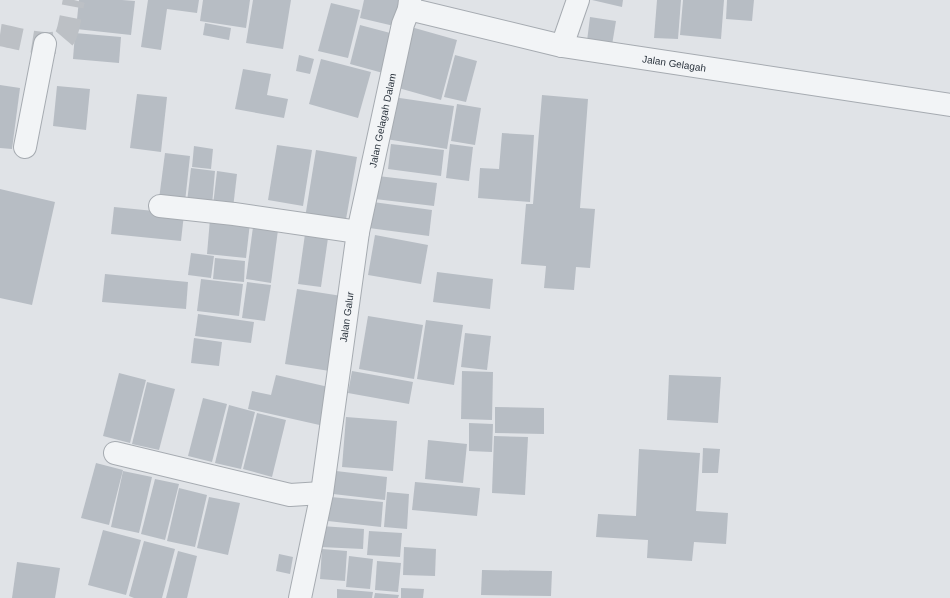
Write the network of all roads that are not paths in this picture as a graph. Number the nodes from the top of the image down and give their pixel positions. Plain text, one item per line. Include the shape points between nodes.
1 (578, 0) edge
2 (409, 4) edge
3 (45, 44) dead end
4 (562, 46) junction
5 (950, 105) edge
6 (25, 147) dead end
7 (160, 206) dead end
8 (358, 232) junction
9 (115, 453) dead end
10 (322, 493) junction
11 (300, 598) edge

1 - 4 street
2 - 4 street, Jalan Gelagah
2 - 8 street, Jalan Gelagah Dalam
3 - 6 street
4 - 5 street, Jalan Gelagah
7 - 8 street
8 - 10 street, Jalan Galur
9 - 10 street via 290,495
10 - 11 street, Jalan Galur

